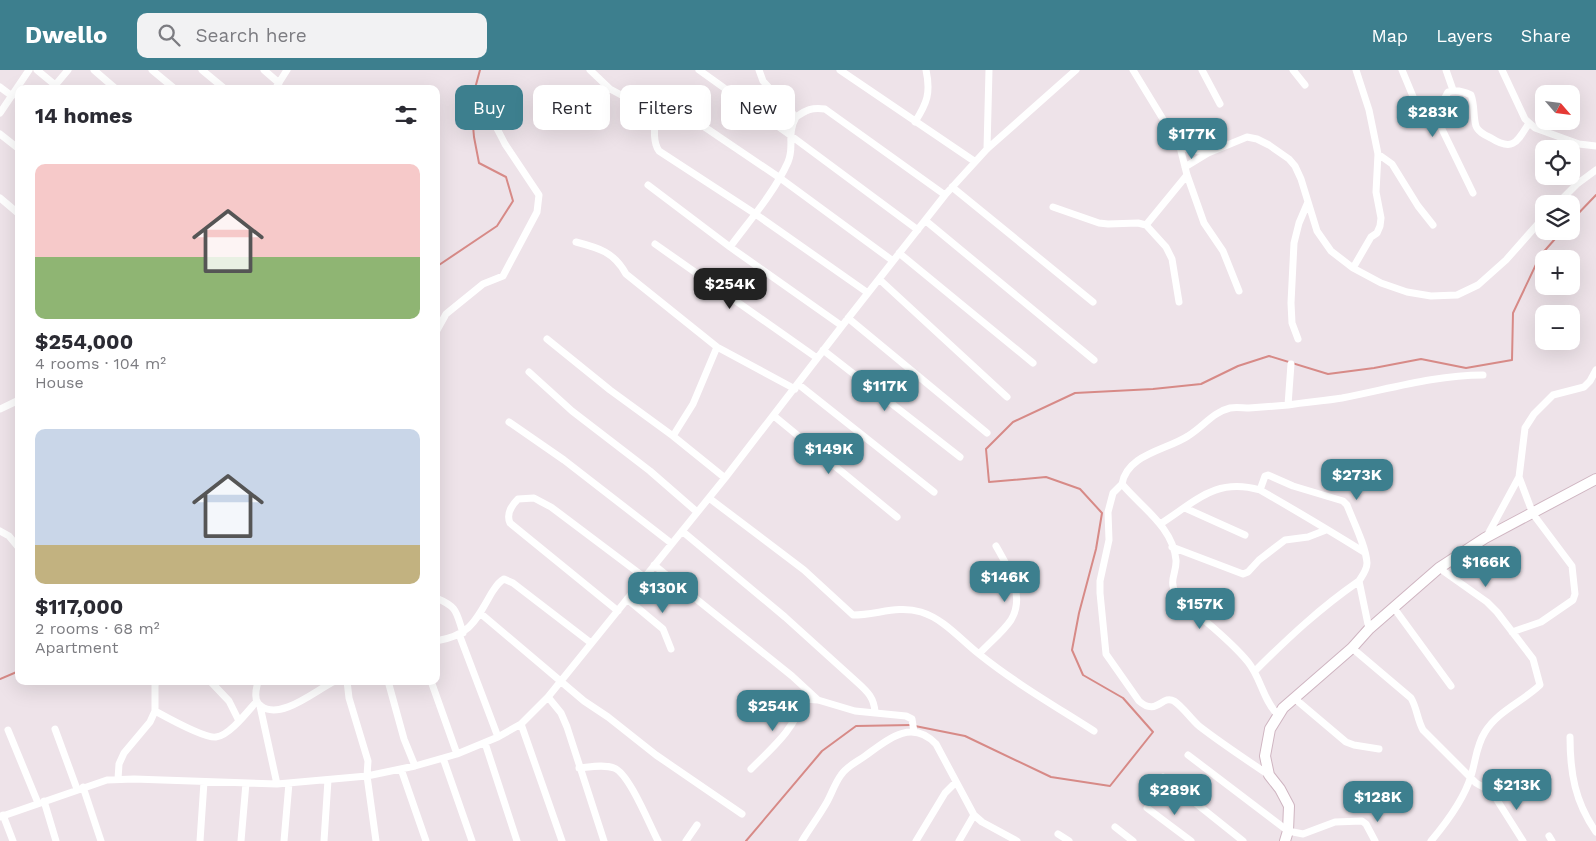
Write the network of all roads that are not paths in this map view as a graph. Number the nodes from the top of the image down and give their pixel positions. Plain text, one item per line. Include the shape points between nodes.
1 (29, 70) edge
2 (36, 70) edge
3 (68, 70) edge
4 (94, 70) edge
5 (152, 70) edge
6 (202, 70) edge
7 (264, 70) edge
8 (287, 70) edge
9 (590, 70) edge
10 (699, 70) edge
11 (759, 70) edge
12 (840, 70) edge
13 (926, 70) edge
14 (989, 70) edge
15 (1076, 70) edge
16 (1133, 70) edge
17 (1202, 70) edge
18 (1293, 70) edge
19 (1356, 70) edge
20 (1402, 70) edge
21 (1446, 70) edge
22 (1502, 70) edge
23 (1305, 84) dead end
24 (19, 85) edge
25 (54, 85) edge
26 (57, 85) edge
27 (111, 85) edge
28 (170, 85) edge
29 (220, 85) edge
30 (276, 85) edge
31 (278, 85) edge
32 (606, 85) edge
33 (0, 87) edge
34 (610, 89) edge
35 (1453, 90) junction
36 (15, 91) edge
37 (620, 95) edge
38 (12, 96) junction
39 (1220, 104) dead end
40 (0, 113) edge
41 (1440, 116) junction
42 (796, 117) junction
43 (916, 122) junction
44 (1529, 124) junction
45 (498, 130) edge
46 (655, 130) edge
47 (708, 130) edge
48 (0, 134) edge
49 (790, 134) junction
50 (15, 146) edge
51 (1596, 146) edge
52 (1180, 147) junction
53 (987, 149) junction
54 (1208, 153) junction
55 (1378, 154) junction
56 (974, 161) junction
57 (1596, 170) edge
58 (1186, 171) junction
59 (780, 178) junction
60 (648, 185) dead end
61 (952, 188) junction
62 (1473, 194) dead end
63 (946, 195) junction
64 (1566, 195) edge
65 (0, 198) edge
66 (1308, 202) junction
67 (1053, 207) dead end
68 (15, 211) edge
69 (754, 213) junction
70 (926, 221) junction
71 (1146, 225) junction
72 (1433, 225) dead end
73 (1535, 227) edge
74 (918, 230) junction
75 (576, 242) dead end
76 (655, 244) dead end
77 (730, 247) junction
78 (900, 253) junction
79 (893, 261) junction
80 (1353, 268) junction
81 (879, 279) junction
82 (1239, 291) dead end
83 (868, 293) junction
84 (1093, 302) dead end
85 (1179, 302) dead end
86 (848, 318) junction
87 (440, 325) edge
88 (842, 326) junction
89 (548, 339) dead end
90 (1298, 339) dead end
91 (717, 347) junction
92 (823, 350) junction
93 (817, 358) junction
94 (1094, 360) dead end
95 (1033, 363) dead end
96 (1291, 364) dead end
97 (1596, 370) edge
98 (529, 372) dead end
99 (1483, 375) dead end
100 (796, 387) junction
101 (1007, 397) dead end
102 (15, 402) edge
103 (1288, 405) junction
104 (0, 409) edge
105 (774, 416) junction
106 (509, 422) dead end
107 (987, 433) dead end
108 (673, 436) junction
109 (960, 457) dead end
110 (725, 478) junction
111 (1519, 478) junction
112 (1596, 479) edge
113 (1122, 484) junction
114 (1260, 490) junction
115 (934, 492) dead end
116 (709, 498) junction
117 (1184, 508) junction
118 (697, 512) junction
119 (1533, 514) junction
120 (897, 517) dead end
121 (1160, 524) junction
122 (1326, 530) junction
123 (0, 531) edge
124 (682, 531) junction
125 (1245, 535) dead end
126 (1485, 538) junction
127 (15, 543) edge
128 (671, 543) junction
129 (996, 546) dead end
130 (1172, 547) junction
131 (1364, 552) junction
132 (654, 566) junction
133 (1439, 568) junction
134 (644, 577) junction
135 (1359, 582) junction
136 (628, 598) junction
137 (440, 600) edge
138 (1394, 608) junction
139 (618, 611) junction
140 (480, 613) junction
141 (1369, 629) junction
142 (1512, 632) junction
143 (461, 634) junction
144 (440, 639) edge
145 (591, 643) junction
146 (1352, 648) junction
147 (671, 649) dead end
148 (979, 654) junction
149 (1255, 671) junction
150 (560, 681) junction
151 (155, 685) edge
152 (214, 685) edge
153 (257, 685) edge
154 (328, 685) edge
155 (347, 685) edge
156 (389, 685) edge
157 (433, 685) edge
158 (1451, 686) dead end
159 (548, 696) junction
160 (1294, 698) junction
161 (818, 700) junction
162 (258, 703) junction
163 (155, 711) junction
164 (875, 712) junction
165 (1278, 715) junction
166 (239, 721) junction
167 (521, 724) junction
168 (55, 729) dead end
169 (8, 730) dead end
170 (1094, 731) dead end
171 (914, 732) junction
172 (498, 737) junction
173 (1570, 737) dead end
174 (485, 742) junction
175 (1380, 749) dead end
176 (457, 754) junction
177 (1188, 754) dead end
178 (443, 758) junction
179 (415, 766) junction
180 (401, 768) junction
181 (579, 768) junction
182 (751, 768) dead end
183 (1269, 775) junction
184 (367, 776) junction
185 (1163, 777) dead end
186 (1471, 777) junction
187 (118, 779) junction
188 (328, 780) junction
189 (204, 782) junction
190 (956, 782) junction
191 (246, 783) junction
192 (290, 783) junction
193 (277, 784) junction
194 (80, 788) junction
195 (41, 802) junction
196 (1147, 808) dead end
197 (742, 814) dead end
198 (974, 815) junction
199 (2, 816) edge
200 (697, 825) dead end
201 (1115, 828) dead end
202 (1596, 832) edge
203 (1058, 834) dead end
204 (1287, 836) edge
205 (13, 841) edge
206 (56, 841) edge
207 (101, 841) edge
208 (200, 841) edge
209 (241, 841) edge
210 (284, 841) edge
211 (324, 841) edge
212 (376, 841) edge
213 (426, 841) edge
214 (472, 841) edge
215 (517, 841) edge
216 (562, 841) edge
217 (604, 841) edge
218 (658, 841) edge
219 (686, 841) edge
220 (802, 841) edge
221 (916, 841) edge
222 (959, 841) edge
223 (1017, 841) edge
224 (1069, 841) edge
225 (1133, 841) edge
226 (1190, 841) edge
227 (1244, 841) edge
228 (1375, 841) edge
229 (1431, 841) edge
230 (1523, 841) edge

1 - 24 street
2 - 25 street
3 - 26 street
4 - 27 street
5 - 28 street
6 - 29 street
7 - 30 street
8 - 31 street
9 - 32 street
10 - 49 street
11 - 42 street
12 - 43 street
13 - 43 street via 929,82 927,99
14 - 53 street
15 - 53 street
16 - 52 street
17 - 39 street
18 - 23 street
19 - 55 street
20 - 41 street via 1418,106
21 - 35 street
22 - 44 street
33 - 38 street
34 - 37 street
35 - 41 street via 1444,98
35 - 44 street via 1471,95 1477,127 1500,144 1513,144
36 - 38 street
38 - 40 street
41 - 62 street via 1442,131
42 - 49 street
42 - 63 street via 814,107 825,109
43 - 56 street
44 - 51 street via 1579,144
45 - 87 street via 539,195 537,212 503,276 483,284 446,314
46 - 69 street via 659,152
47 - 59 street
48 - 50 street
49 - 59 street via 791,152
49 - 74 street
52 - 54 street
52 - 58 street
53 - 56 street
54 - 58 street
54 - 66 street via 1247,137 1258,139 1295,166
55 - 72 street via 1392,164
55 - 80 street via 1376,192 1380,226
56 - 61 street
57 - 64 street
58 - 71 street
58 - 82 street via 1204,223 1222,251
59 - 69 street
59 - 79 street
60 - 77 street
61 - 63 street
61 - 84 street
63 - 70 street
65 - 68 street
66 - 80 street via 1317,231 1331,251
66 - 90 street via 1294,243 1291,303 1292,323
67 - 71 street via 1099,223
69 - 77 street
69 - 83 street
70 - 74 street
70 - 94 street
71 - 85 street via 1166,246 1172,259
73 - 80 street via 1478,285 1457,295 1431,296 1407,292
74 - 78 street
75 - 91 street via 598,248 618,260 626,274
76 - 93 street
77 - 88 street
78 - 79 street
78 - 95 street
79 - 81 street
81 - 83 street
81 - 101 street
83 - 86 street
86 - 88 street
86 - 107 street
88 - 92 street
89 - 108 street
91 - 100 street
91 - 108 street via 693,404
92 - 93 street
92 - 109 street
93 - 100 street
96 - 103 street
97 - 111 street via 1584,387 1553,395 1534,414 1525,428
98 - 118 street
99 - 103 street via 1395,386 1342,398
100 - 105 street
100 - 115 street
102 - 104 street
103 - 113 street via 1229,408 1208,419 1189,436 1131,466 1124,474
105 - 110 street
105 - 120 street
106 - 128 street
108 - 110 street
110 - 116 street
111 - 119 street
111 - 126 street
112 - 119 street
113 - 121 street
113 - 183 street via 1113,492 1108,512 1109,540 1100,581 1106,654 1145,706 1151,708 1167,700 1174,702 1207,732
114 - 117 street via 1219,488 1203,494
114 - 122 street
114 - 131 street via 1268,475 1343,501
116 - 118 street
116 - 148 street via 804,570 853,615 890,609 922,612 952,630
117 - 121 street
117 - 125 street
118 - 124 street
119 - 126 street
119 - 142 street via 1572,566 1575,594 1573,600 1540,622
121 - 130 street
122 - 130 street via 1308,537 1285,540 1243,574
122 - 131 street
123 - 127 street
124 - 128 street
124 - 164 street via 869,693
126 - 133 street
128 - 132 street
129 - 148 street via 1014,581 1015,608 1010,622
130 - 149 street via 1176,560 1172,587 1176,594 1236,648
131 - 135 street via 1367,564
132 - 134 street
132 - 161 street
133 - 138 street
133 - 142 street via 1487,602
134 - 136 street
134 - 139 street via 551,507 534,498 518,499 514,504 508,514 510,523
135 - 141 street
135 - 149 street via 1296,630
136 - 139 street
136 - 147 street via 663,629
137 - 143 street via 455,610
138 - 141 street
138 - 158 street
139 - 145 street
140 - 143 street
140 - 145 street via 497,585 504,579 508,580
140 - 150 street
141 - 146 street
142 - 186 street via 1533,660 1540,685 1495,719 1486,730 1479,741
143 - 144 street
143 - 172 street
145 - 150 street
146 - 160 street
146 - 186 street via 1411,698 1422,730
148 - 170 street
149 - 165 street via 1268,704
150 - 159 street
150 - 197 street via 656,755
151 - 163 street
152 - 166 street via 229,701
153 - 162 street via 255,696
154 - 162 street via 277,710 268,710
155 - 184 street via 368,761
156 - 179 street
157 - 176 street
159 - 167 street
159 - 181 street via 567,727
160 - 165 street
160 - 175 street via 1346,742
161 - 164 street via 855,711
161 - 182 street via 803,699 797,717 783,738
162 - 166 street
162 - 193 street
163 - 166 street via 215,738
163 - 187 street via 150,722 124,752
164 - 171 street via 910,717
165 - 183 street via 1270,729 1265,756
167 - 172 street
167 - 216 street
168 - 194 street
169 - 195 street
171 - 190 street via 936,744
171 - 220 street via 890,738 848,767
172 - 174 street
173 - 202 street via 1574,788 1582,810
174 - 176 street
174 - 215 street
176 - 178 street
177 - 204 street
178 - 179 street
178 - 214 street
179 - 180 street
180 - 184 street
180 - 213 street
181 - 217 street
181 - 218 street via 619,770 633,789
183 - 204 street via 1289,806
184 - 188 street
184 - 212 street
185 - 227 street
186 - 229 street via 1460,800
186 - 230 street via 1480,787 1492,792
187 - 189 street
187 - 194 street
188 - 192 street
188 - 211 street
189 - 191 street
189 - 208 street
190 - 198 street
190 - 221 street via 945,793
191 - 193 street
191 - 209 street
192 - 193 street
192 - 210 street
194 - 195 street
194 - 207 street
195 - 199 street
195 - 206 street
196 - 226 street
198 - 222 street
198 - 223 street
199 - 205 street
200 - 219 street
201 - 225 street
203 - 224 street
204 - 228 street via 1303,834 1335,822 1362,821

